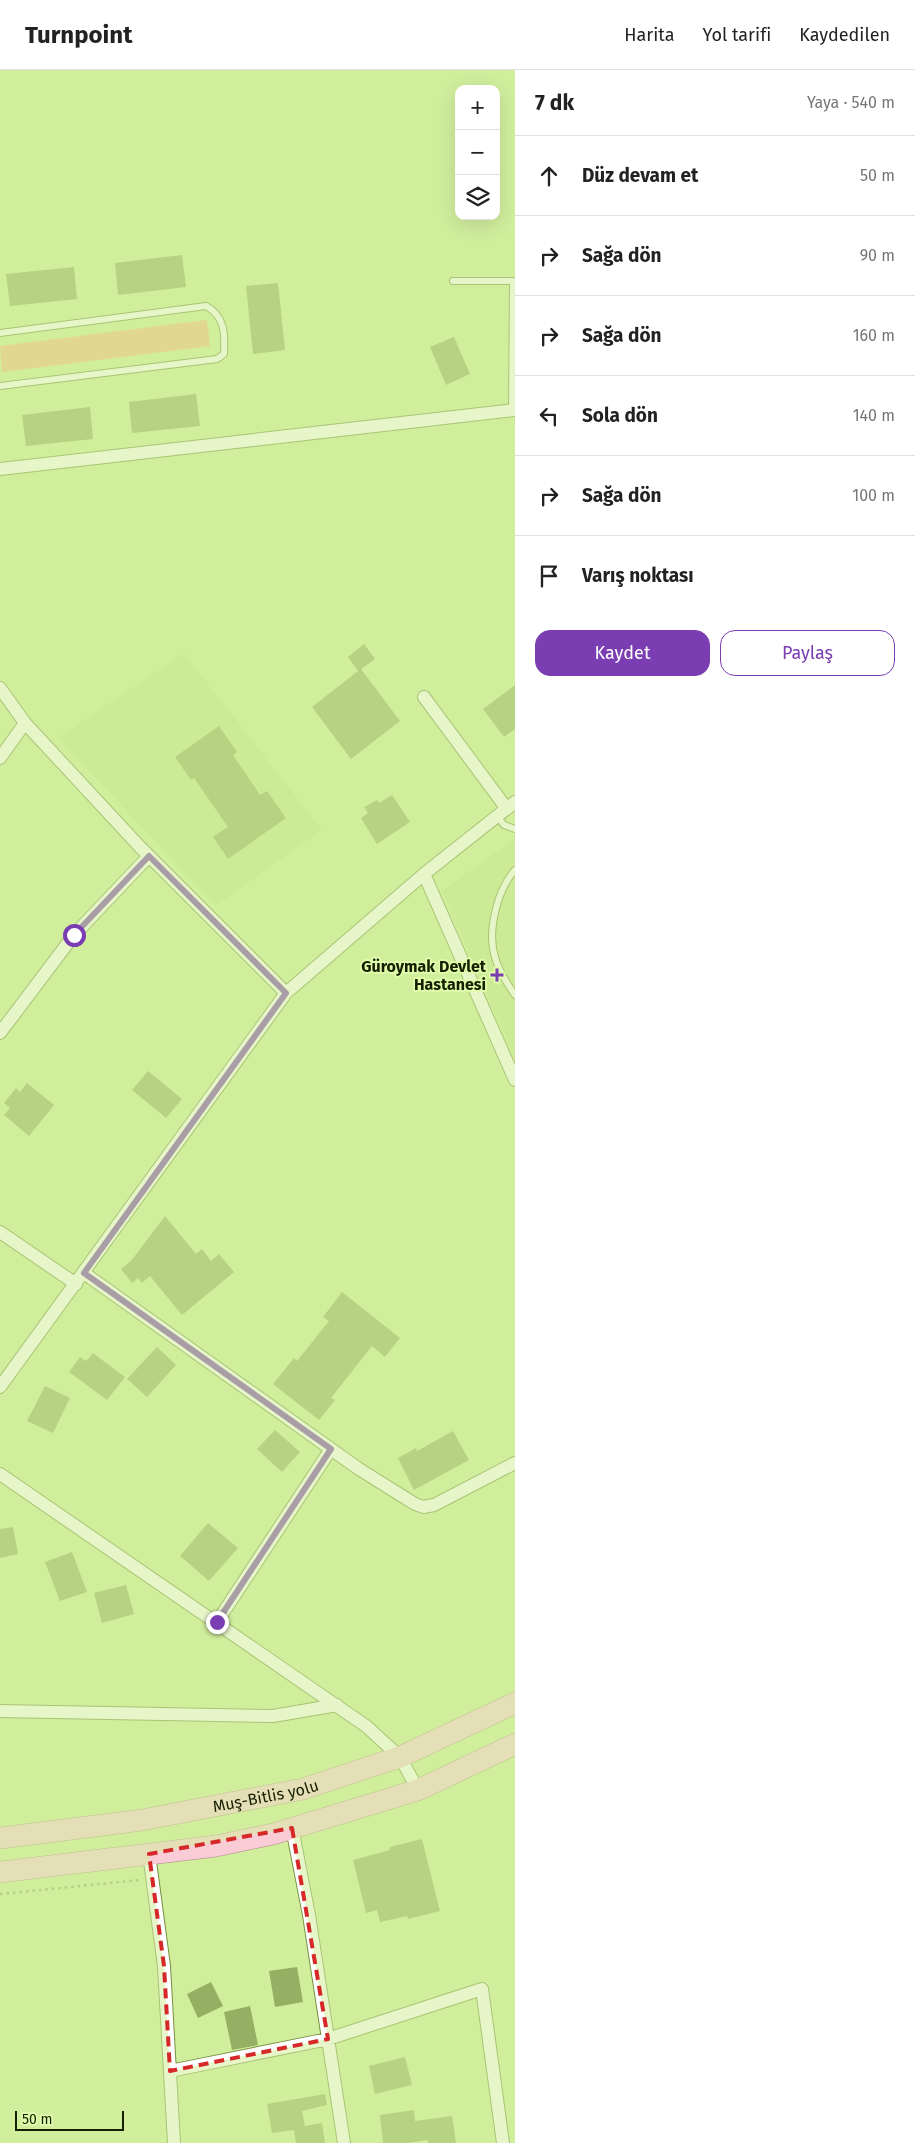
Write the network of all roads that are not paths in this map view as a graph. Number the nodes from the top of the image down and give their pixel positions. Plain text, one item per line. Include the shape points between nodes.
1 (453, 281) dead end
2 (0, 333) edge
3 (0, 386) edge
4 (514, 411) edge
5 (0, 469) edge
6 (0, 688) edge
7 (424, 697) dead end
8 (25, 723) junction
9 (0, 758) edge
10 (506, 809) edge
11 (515, 829) edge
12 (149, 856) junction
13 (515, 870) edge
14 (424, 874) junction
15 (286, 993) junction
16 (515, 995) edge
17 (0, 1033) edge
18 (515, 1080) edge
19 (0, 1232) edge
20 (84, 1273) junction
21 (76, 1284) junction
22 (0, 1387) edge
23 (331, 1449) junction
24 (515, 1463) edge
25 (0, 1474) edge
26 (217, 1622) junction
27 (515, 1703) edge
28 (337, 1705) junction
29 (0, 1711) edge
30 (515, 1744) edge
31 (400, 1757) junction
32 (418, 1790) junction
33 (292, 1828) junction
34 (0, 1838) edge
35 (149, 1854) junction
36 (0, 1872) edge
37 (328, 2039) junction
38 (170, 2071) junction
39 (174, 2143) edge
40 (344, 2143) edge
41 (503, 2143) edge

1 - 4 lane via 513,281
2 - 3 lane via 206,306 221,318 225,339 224,354 217,359
4 - 5 street
6 - 8 street
7 - 10 street
8 - 9 street
8 - 12 street
10 - 11 lane via 504,825
10 - 14 street
12 - 15 street
12 - 17 street via 74,935
13 - 16 lane via 498,900 492,929 494,957
14 - 15 street
14 - 18 street
15 - 20 street
19 - 21 street
20 - 21 street
20 - 23 street
21 - 22 street
23 - 24 street via 423,1507 434,1505
23 - 26 street
25 - 26 street
26 - 28 street
27 - 31 highway, Muş-Bitlis yolu
28 - 29 street via 273,1716
28 - 31 street
30 - 32 highway
31 - 32 street
31 - 34 highway, Muş-Bitlis yolu via 303,1789 142,1820
32 - 33 highway
33 - 35 highway via 216,1846
33 - 37 street
35 - 36 highway
35 - 38 street via 164,1966
37 - 38 street
37 - 40 street
37 - 41 street via 482,1989
38 - 39 street

